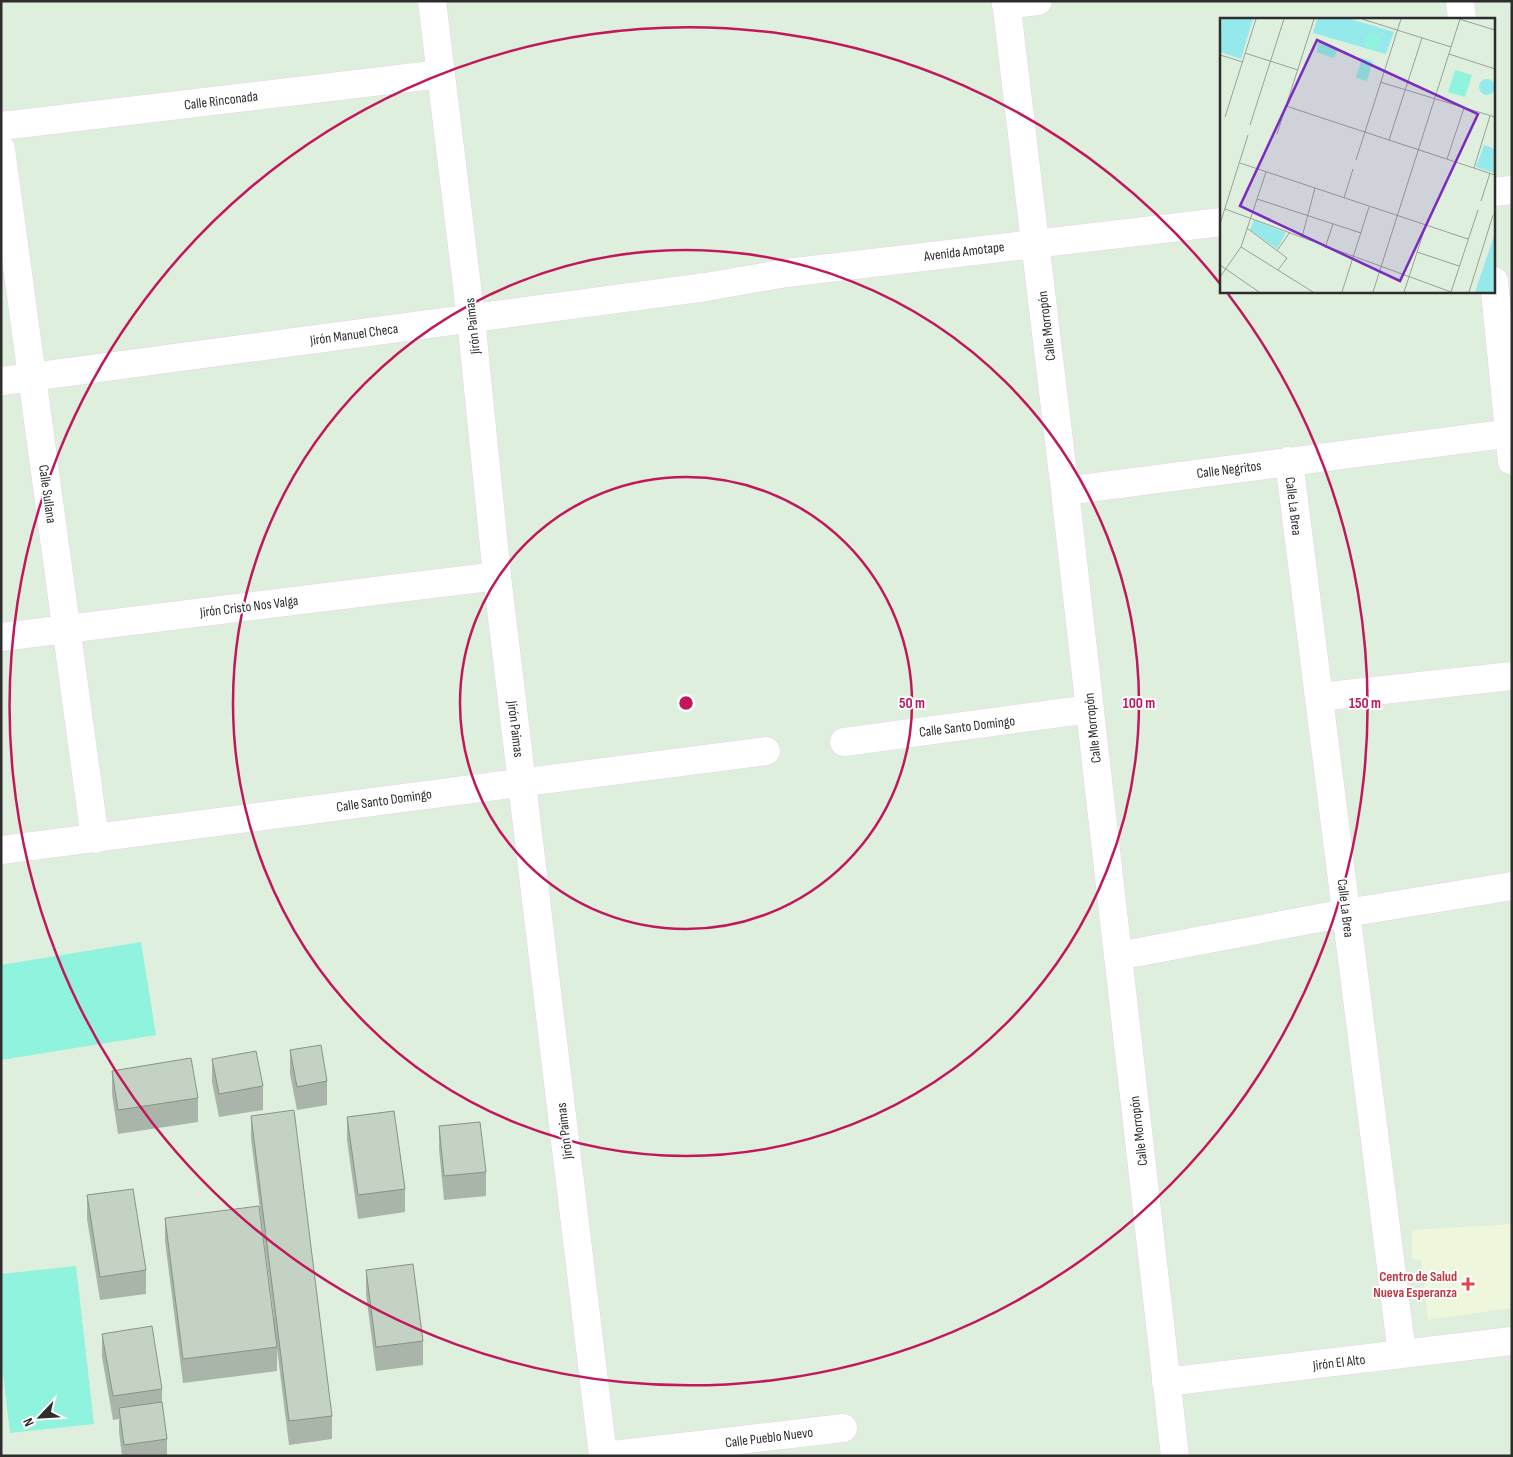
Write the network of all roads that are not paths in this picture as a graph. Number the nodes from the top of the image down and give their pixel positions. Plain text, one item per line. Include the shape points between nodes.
1 (432, 1) edge
2 (1038, 1) edge
3 (1460, 1) edge
4 (1006, 3) edge
5 (1462, 18) edge
6 (441, 74) junction
7 (1, 126) edge
8 (1, 149) edge
9 (1512, 190) edge
10 (1496, 192) edge
11 (1220, 222) edge
12 (1036, 242) junction
13 (706, 287) joint
14 (1495, 292) edge
15 (471, 319) junction
16 (32, 377) junction
17 (1, 381) edge
18 (1511, 433) edge
19 (1289, 461) junction
20 (1512, 461) edge
21 (1065, 491) junction
22 (497, 576) junction
23 (66, 629) junction
24 (1, 637) edge
25 (1512, 676) edge
26 (1318, 697) junction
27 (1090, 710) junction
28 (844, 742) dead end
29 (766, 751) dead end
30 (523, 781) junction
31 (95, 839) junction
32 (1, 850) edge
33 (1512, 886) edge
34 (1346, 913) junction
35 (1118, 956) junction
36 (1512, 1341) edge
37 (1402, 1354) junction
38 (1166, 1382) junction
39 (843, 1428) dead end
40 (604, 1456) edge
41 (1175, 1456) edge

1 - 6 street, Jirón Paimas
2 - 4 street
3 - 5 street
4 - 12 street, Calle Morropón
6 - 7 street, Calle Rinconada
6 - 15 street, Jirón Paimas
8 - 16 street, Calle Sullana
9 - 10 street
11 - 12 street, Avenida Amotape
12 - 13 street, Avenida Amotape via 786,273
12 - 21 street, Calle Morropón
13 - 15 street, Jirón Manuel Checa
14 - 18 street
15 - 16 street, Jirón Manuel Checa
15 - 22 street, Jirón Paimas
16 - 17 street, Jirón Manuel Checa
16 - 23 street, Calle Sullana
18 - 19 street, Calle Negritos
18 - 20 street
19 - 21 street, Calle Negritos
19 - 26 street, Calle La Brea
21 - 27 street, Calle Morropón
22 - 23 street, Jirón Cristo Nos Valga
22 - 30 street, Jirón Paimas
23 - 24 street, Jirón Cristo Nos Valga
23 - 31 street, Calle Sullana
25 - 26 street
26 - 34 street, Calle La Brea
27 - 28 street, Calle Santo Domingo
27 - 35 street, Calle Morropón
29 - 30 street, Calle Santo Domingo
30 - 31 street, Calle Santo Domingo
30 - 40 street, Jirón Paimas
31 - 32 street, Calle Santo Domingo
33 - 34 street
34 - 35 street
34 - 37 street, Calle La Brea
35 - 38 street, Calle Morropón
36 - 37 street, Jirón El Alto
37 - 38 street, Jirón El Alto
38 - 41 street, Calle Morropón
39 - 40 street, Calle Pueblo Nuevo

